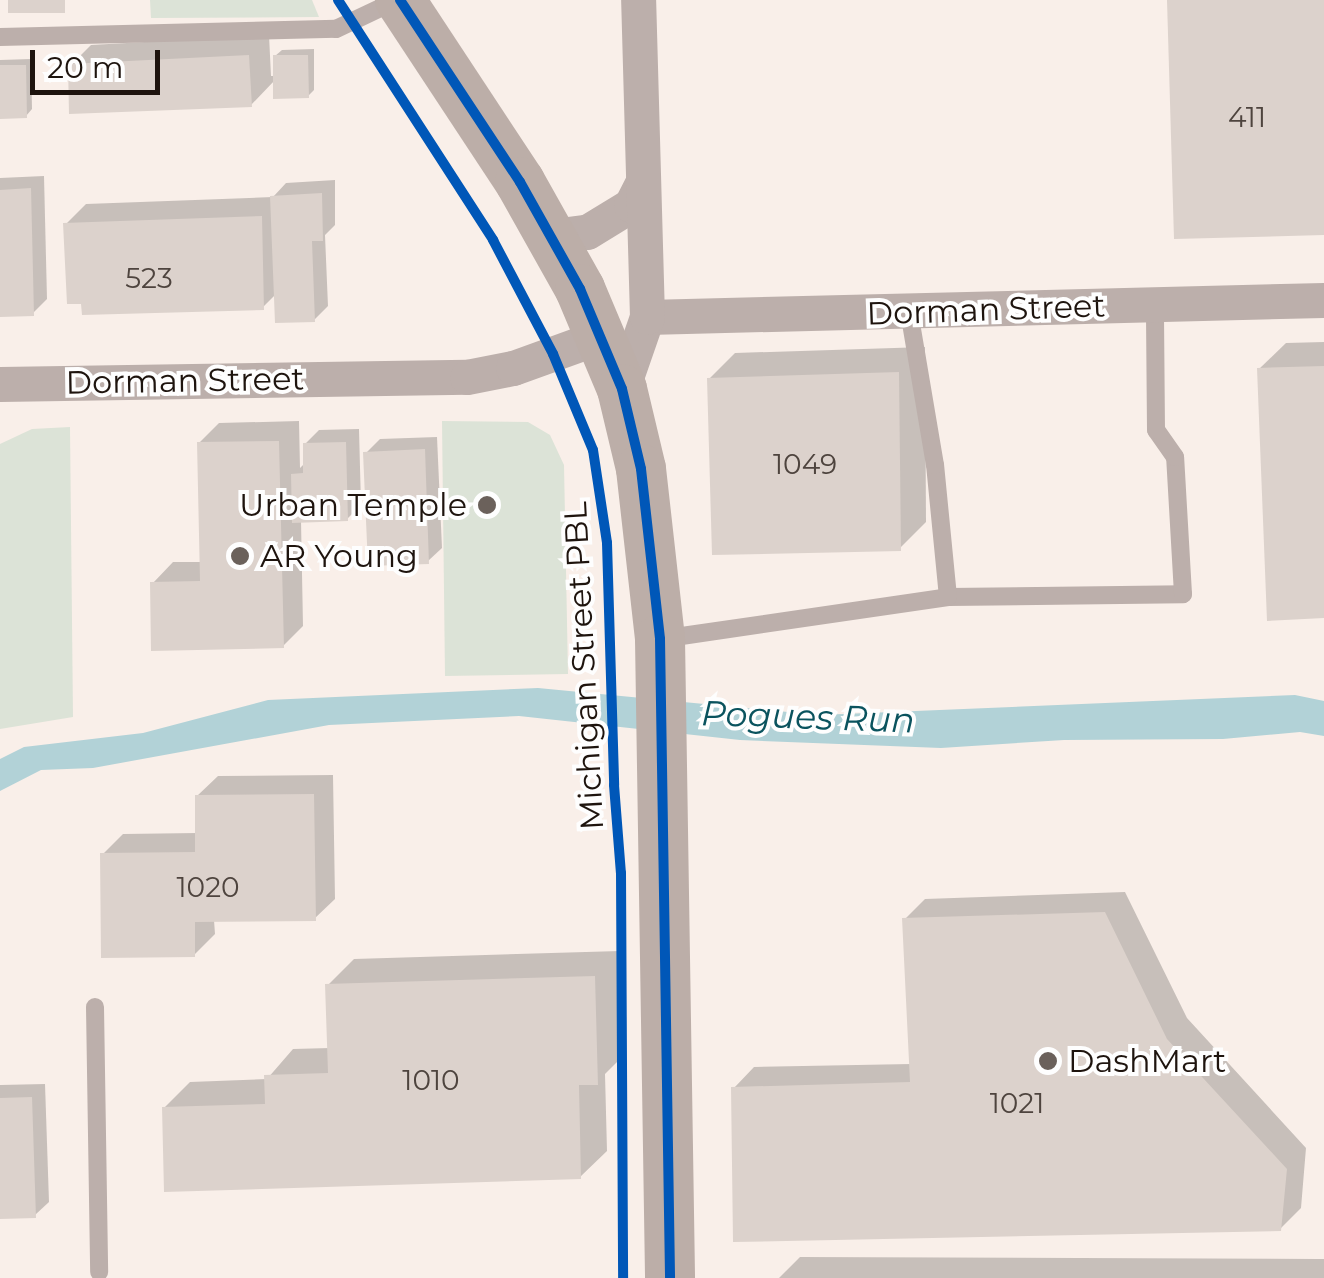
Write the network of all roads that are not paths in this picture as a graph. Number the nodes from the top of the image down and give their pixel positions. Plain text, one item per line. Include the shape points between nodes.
1 (399, 0) edge
2 (638, 0) edge
3 (0, 37) edge
4 (642, 183) junction
5 (552, 236) junction
6 (1324, 300) edge
7 (1155, 305) junction
8 (909, 312) junction
9 (625, 326) junction
10 (0, 384) edge
11 (948, 597) junction
12 (660, 643) junction
13 (95, 1007) dead end
14 (99, 1272) dead end
15 (670, 1278) edge

1 - 3 lane via 336,30
1 - 5 main road
2 - 4 street
4 - 5 street via 632,205 588,232
4 - 9 street
5 - 9 main road
6 - 7 street, Dorman Street
7 - 8 street, Dorman Street
7 - 11 lane via 1156,430 1175,457 1183,594
8 - 9 street, Dorman Street
8 - 11 lane via 935,465
9 - 10 street, Dorman Street via 514,368 467,377
9 - 12 main road via 622,389 648,512
11 - 12 lane
12 - 15 main road
13 - 14 lane

